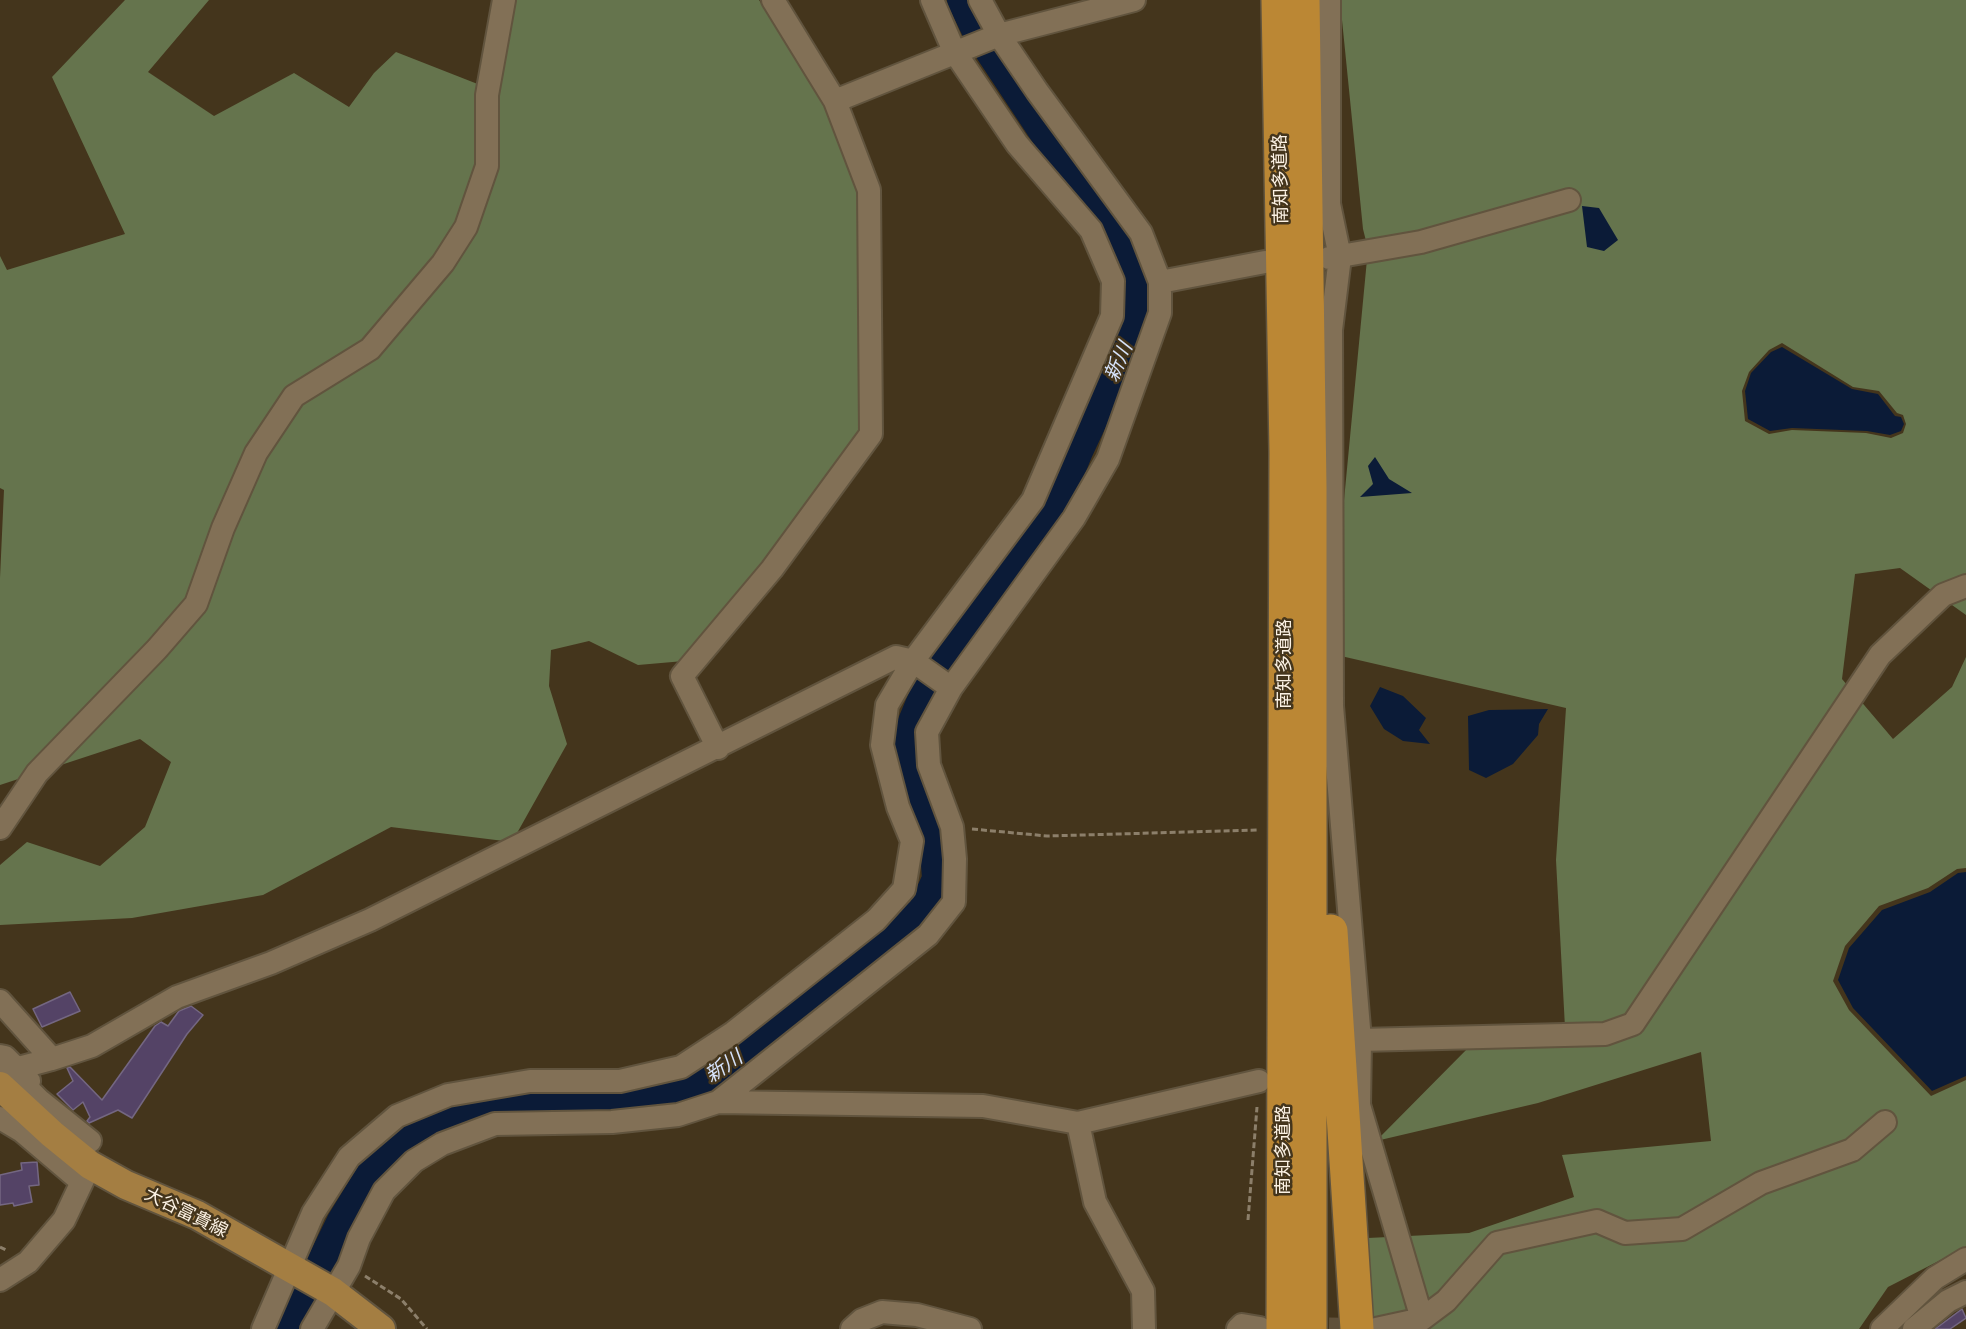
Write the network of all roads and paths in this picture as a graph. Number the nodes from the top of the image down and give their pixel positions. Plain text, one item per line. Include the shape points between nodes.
1 (504, 0) edge
2 (773, 0) edge
3 (932, 0) edge
4 (980, 0) edge
5 (1134, 0) edge
6 (1278, 0) edge
7 (1303, 0) edge
8 (1329, 0) edge
9 (999, 35) junction
10 (954, 51) junction
11 (835, 101) junction
12 (1569, 200) dead end
13 (1335, 258) junction
14 (1265, 262) dead end
15 (1160, 282) junction
16 (1966, 586) edge
17 (913, 661) junction
18 (951, 688) junction
19 (1309, 728) junction
20 (718, 748) junction
21 (952, 827) junction
22 (0, 828) edge
23 (1262, 830) dead end
24 (0, 1001) edge
25 (1360, 1040) junction
26 (52, 1059) junction
27 (4, 1071) edge
28 (1259, 1081) joint
29 (718, 1102) junction
30 (16, 1111) edge
31 (1886, 1122) dead end
32 (1078, 1123) junction
33 (87, 1163) junction
34 (1248, 1220) dead end
35 (1966, 1259) edge
36 (348, 1266) junction
37 (289, 1267) junction
38 (0, 1280) edge
39 (333, 1292) junction
40 (1966, 1292) edge
41 (1422, 1319) junction
42 (1272, 1328) edge
43 (263, 1329) edge
44 (312, 1329) edge
45 (381, 1329) edge
46 (427, 1329) edge
47 (852, 1329) edge
48 (970, 1329) edge
49 (1144, 1329) edge
50 (1238, 1329) edge
51 (1310, 1329) edge
52 (1358, 1329) edge
53 (1376, 1329) edge
54 (1882, 1329) edge
55 (1914, 1329) edge

1 - 22 street via 487,96 487,166 466,227 443,263 370,349 294,396 256,453 196,604 37,773
2 - 11 street
3 - 10 street
4 - 9 street
5 - 9 street
6 - 42 highway, 南知多道路 via 1286,452
7 - 19 highway, 南知多道路
8 - 13 street via 1329,204
9 - 10 street
9 - 15 street via 1141,233
10 - 11 street
10 - 17 street via 1017,144 1091,230 1113,281 1112,316 1033,500
11 - 20 street via 869,190 871,434 772,568 682,676
12 - 13 street via 1421,242
13 - 25 street via 1331,330 1332,706
14 - 15 street
15 - 18 street via 1160,313 1107,459 1074,518
16 - 25 street via 1943,595 1880,655 1633,1024 1605,1034
17 - 18 street
17 - 20 street via 896,657
17 - 37 street via 887,705 882,745 898,807 912,841 904,889 876,920 733,1033 681,1067 620,1081 530,1082 448,1095 397,1116 349,1157 313,1213
18 - 21 street via 927,732 929,765
19 - 51 highway, 南知多道路
19 - 52 highway via 1318,743 1324,813
20 - 26 street via 370,920 271,963 177,997 92,1046
21 - 23 path via 1047,836
21 - 29 street via 956,859 954,902 928,935
24 - 26 street
25 - 41 street via 1359,1105
26 - 27 street
27 - 30 main road, 大谷富貴線
28 - 32 street
28 - 34 path
29 - 32 street via 983,1106
29 - 36 street via 678,1115 612,1122 495,1124 442,1144 414,1161 384,1191
30 - 33 main road, 大谷富貴線
31 - 41 street via 1852,1150 1761,1183 1682,1229 1625,1233 1597,1221 1497,1244 1446,1301
32 - 49 street via 1095,1202 1143,1291
33 - 37 main road, 大谷富貴線 via 126,1185 197,1215
33 - 38 street via 64,1220 28,1262
35 - 54 street via 1935,1278
36 - 39 street
36 - 46 path via 401,1299
37 - 39 main road, 大谷富貴線
37 - 43 street
39 - 44 street
39 - 45 main road, 大谷富貴線
40 - 55 street via 1948,1301
41 - 53 street
42 - 50 street via 1242,1325
47 - 48 street via 882,1312 916,1315

